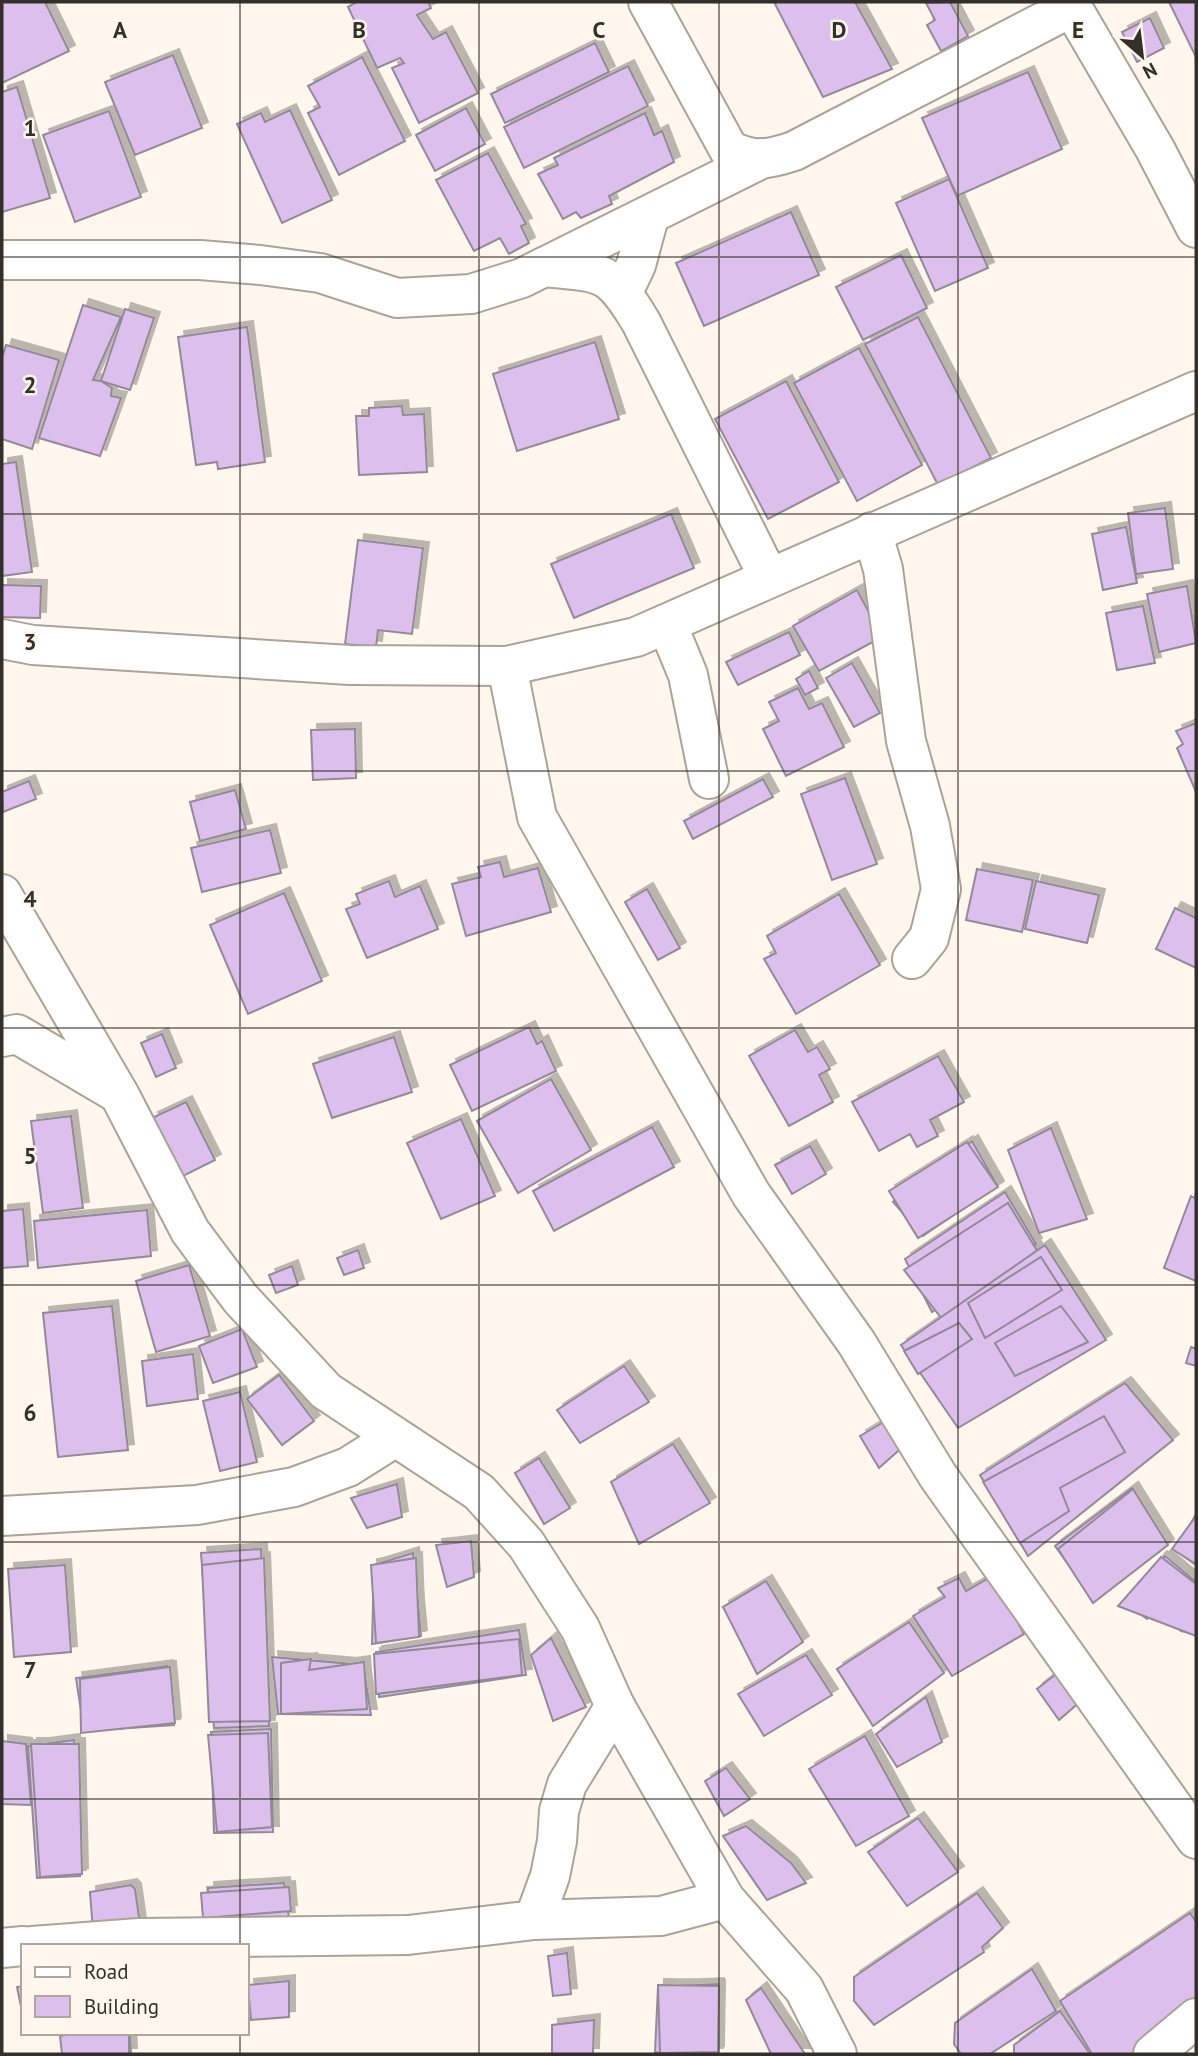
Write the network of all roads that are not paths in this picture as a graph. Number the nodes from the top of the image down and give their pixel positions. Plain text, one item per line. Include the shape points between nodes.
1 (648, 2) edge
2 (1071, 4) edge
3 (763, 158) junction
4 (649, 217) junction
5 (1196, 228) edge
6 (2, 260) edge
7 (544, 268) junction
8 (623, 292) junction
9 (1196, 391) edge
10 (872, 532) junction
11 (769, 578) junction
12 (667, 624) junction
13 (2, 639) edge
14 (507, 666) junction
15 (709, 779) dead end
16 (2, 894) edge
17 (912, 959) dead end
18 (2, 1037) edge
19 (119, 1094) junction
20 (394, 1438) junction
21 (2, 1516) edge
22 (615, 1706) junction
23 (1196, 1839) edge
24 (726, 1899) junction
25 (534, 1920) junction
26 (59, 1944) edge
27 (21, 1946) edge
28 (2, 1948) edge
29 (1196, 2018) edge
30 (837, 2054) edge
31 (1153, 2054) edge

1 - 3 street via 729,150 751,160
2 - 3 street via 794,151
2 - 5 street
3 - 4 street
4 - 7 street
4 - 8 street
6 - 7 street via 200,260 260,265 320,273 368,291 417,299 489,290
7 - 8 street via 607,276
8 - 11 street
9 - 10 street
10 - 11 street
10 - 17 street via 883,569 906,741 930,826 941,889 929,937
11 - 12 street
12 - 14 street via 636,637
12 - 15 street via 691,684
13 - 14 street via 33,645 350,665
14 - 23 street via 537,817 751,1194 856,1342 939,1476
16 - 19 street
18 - 19 street via 17,1034
19 - 20 street via 190,1231 240,1298 326,1391
20 - 21 street via 348,1467 294,1487 197,1506
20 - 22 street via 479,1492 526,1544 580,1628
22 - 24 street
22 - 25 street via 567,1784 550,1876
24 - 25 street via 661,1916
24 - 30 street via 804,1989
25 - 26 street via 408,1935 139,1938
27 - 28 street
29 - 31 street

